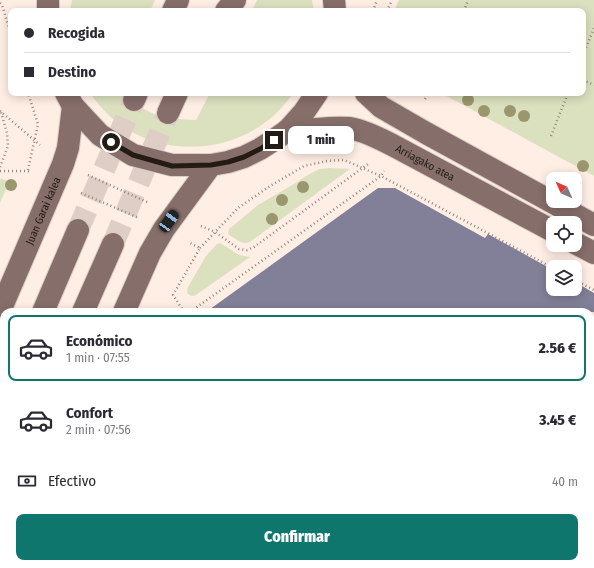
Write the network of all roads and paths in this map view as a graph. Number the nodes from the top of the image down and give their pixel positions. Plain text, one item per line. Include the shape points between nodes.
1 (235, 0) edge
2 (0, 3) edge
3 (228, 8) edge
4 (8, 25) edge
5 (594, 28) edge
6 (586, 48) edge
7 (29, 96) edge
8 (176, 96) edge
9 (315, 96) edge
10 (369, 96) edge
11 (567, 96) edge
12 (69, 100) edge
13 (0, 110) edge
14 (168, 113) tunnel mouth
15 (288, 130) junction
16 (551, 136) dead end
17 (211, 165) junction
18 (0, 167) edge
19 (381, 176) junction
20 (24, 178) dead end
21 (594, 225) edge
22 (546, 227) edge
23 (78, 230) tunnel mouth
24 (113, 244) tunnel mouth
25 (582, 247) edge
26 (200, 248) dead end
27 (594, 253) edge
28 (546, 264) edge
29 (582, 284) edge
30 (594, 290) edge
31 (1, 308) edge
32 (45, 308) edge
33 (85, 308) edge
34 (127, 308) edge
35 (196, 308) edge

1 - 3 main road
2 - 4 path
5 - 6 path
7 - 20 path via 38,124
8 - 14 main road
9 - 15 main road
10 - 21 main road via 381,107 426,133
11 - 16 path
12 - 17 main road via 100,135 133,155 172,166
12 - 31 main road, Juan Garai kalea via 68,148 63,164
13 - 18 path via 8,146
15 - 17 main road via 244,157
15 - 22 main road, Arriagako atea via 351,128 383,140
17 - 34 main road via 164,229 150,253
19 - 26 path via 344,160 304,166 238,208
19 - 28 path
19 - 35 path
23 - 32 main road
24 - 33 main road
25 - 27 main road
29 - 30 path

